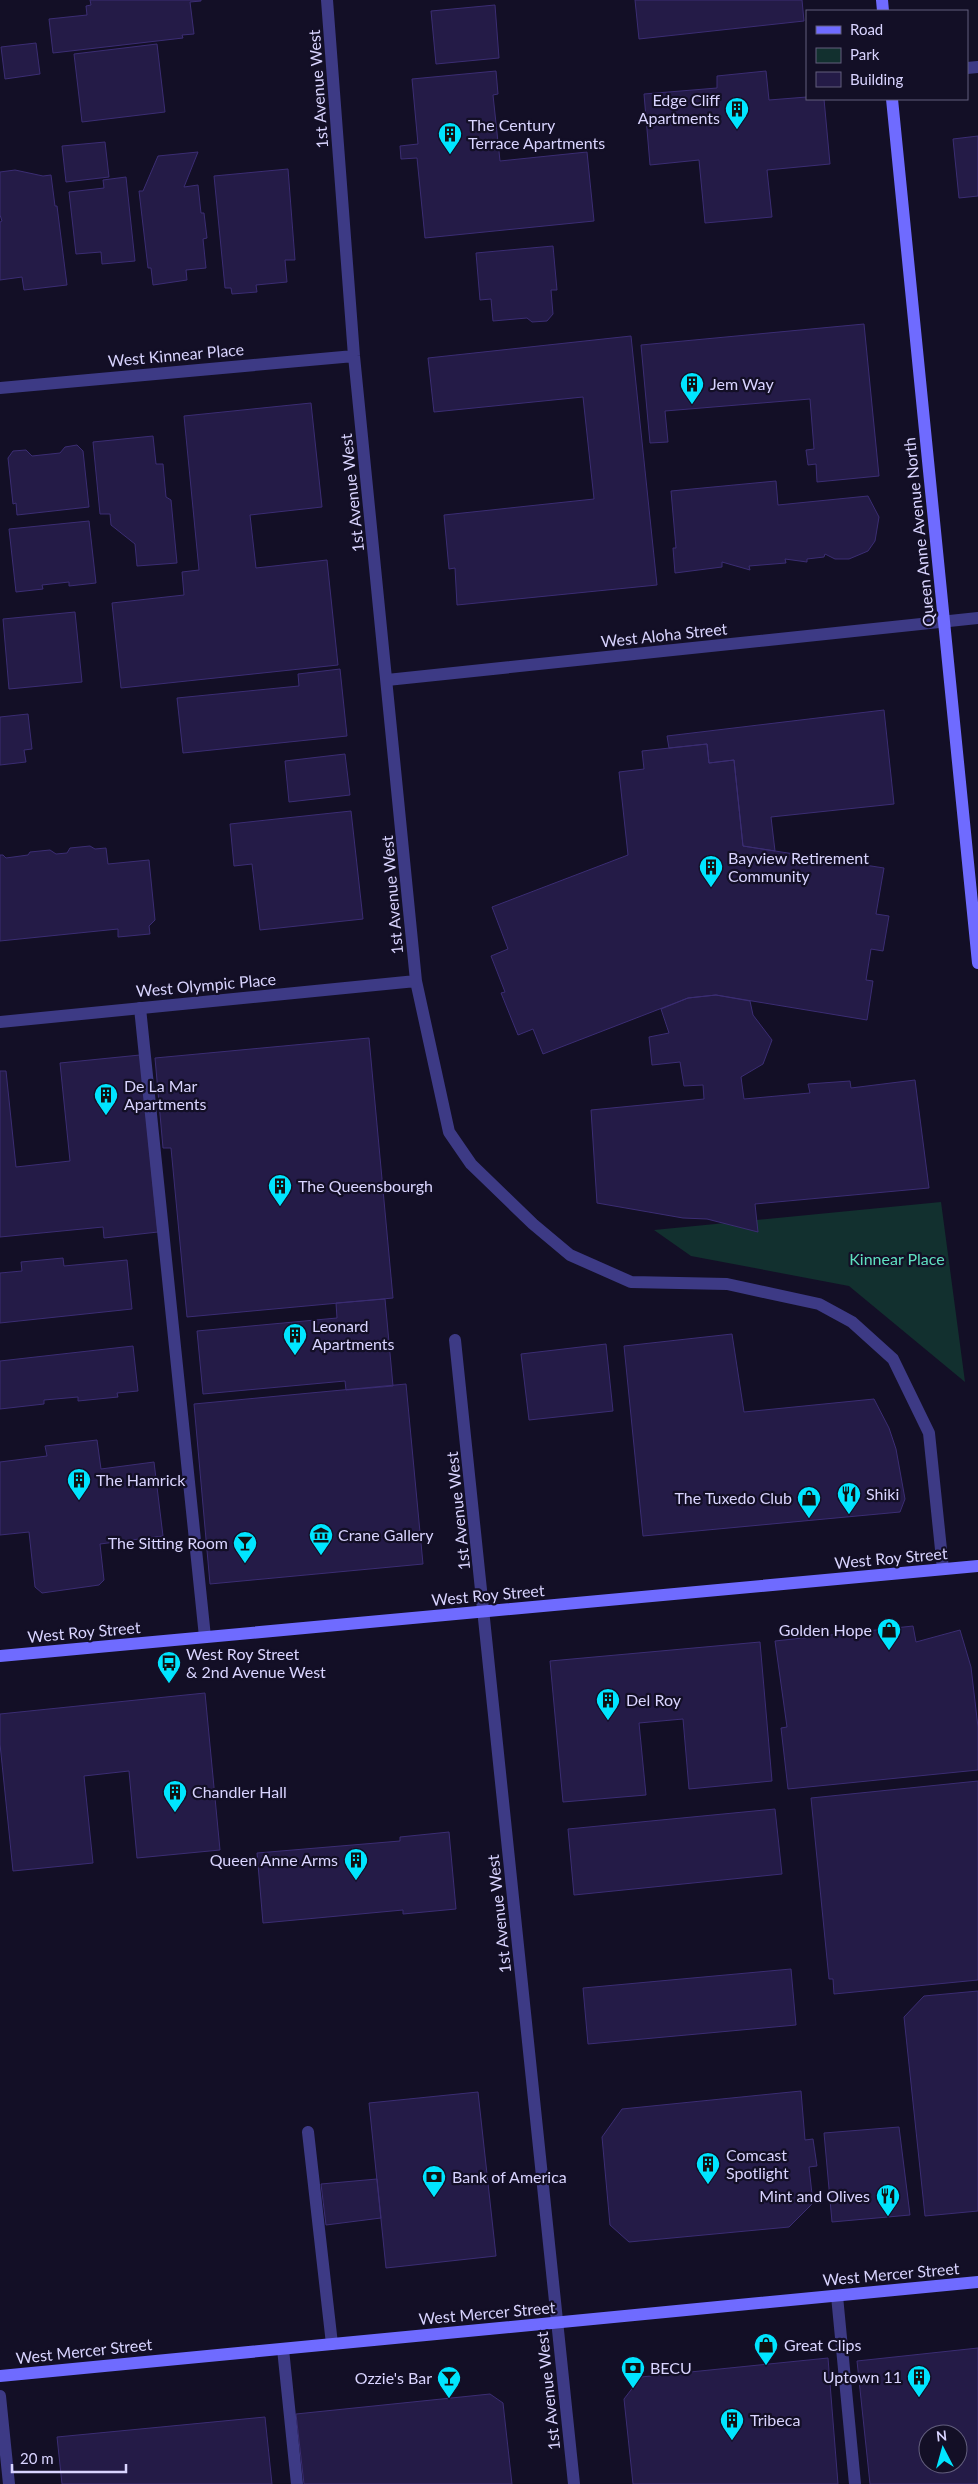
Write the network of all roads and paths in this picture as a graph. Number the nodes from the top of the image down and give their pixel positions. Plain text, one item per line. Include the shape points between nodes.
1 (327, 0) edge
2 (892, 100) edge
3 (354, 356) junction
4 (0, 388) edge
5 (978, 618) edge
6 (944, 622) junction
7 (387, 680) junction
8 (978, 963) edge
9 (416, 981) junction
10 (140, 1008) junction
11 (0, 1022) edge
12 (455, 1340) dead end
13 (978, 1566) edge
14 (943, 1569) junction
15 (485, 1612) junction
16 (205, 1637) junction
17 (0, 1656) edge
18 (308, 2132) dead end
19 (978, 2282) edge
20 (837, 2296) junction
21 (558, 2322) junction
22 (332, 2344) junction
23 (283, 2349) junction
24 (0, 2376) edge
25 (0, 2396) edge
26 (9, 2484) edge
27 (297, 2484) edge
28 (574, 2484) edge
29 (855, 2484) edge

1 - 3 street, 1st Avenue West
2 - 6 main road, Queen Anne Avenue North
3 - 4 street, West Kinnear Place
3 - 7 street, 1st Avenue West
5 - 6 street, West Aloha Street
6 - 7 street, West Aloha Street
6 - 8 main road, Queen Anne Avenue North
7 - 9 street, 1st Avenue West
9 - 10 street, West Olympic Place
9 - 14 street, 1st Avenue West via 449,1132 471,1164 570,1255 631,1282 727,1284 819,1304 852,1322 893,1359 929,1432
10 - 11 street, West Olympic Place
10 - 16 street
12 - 15 street, 1st Avenue West
13 - 14 main road, West Roy Street
14 - 15 main road, West Roy Street
15 - 16 main road, West Roy Street
15 - 21 street, 1st Avenue West
16 - 17 main road, West Roy Street
18 - 22 street
19 - 20 main road, West Mercer Street
20 - 21 main road, West Mercer Street
20 - 29 street
21 - 22 main road, West Mercer Street
21 - 28 street, 1st Avenue West
22 - 23 main road, West Mercer Street
23 - 24 main road, West Mercer Street
23 - 27 street
25 - 26 street

